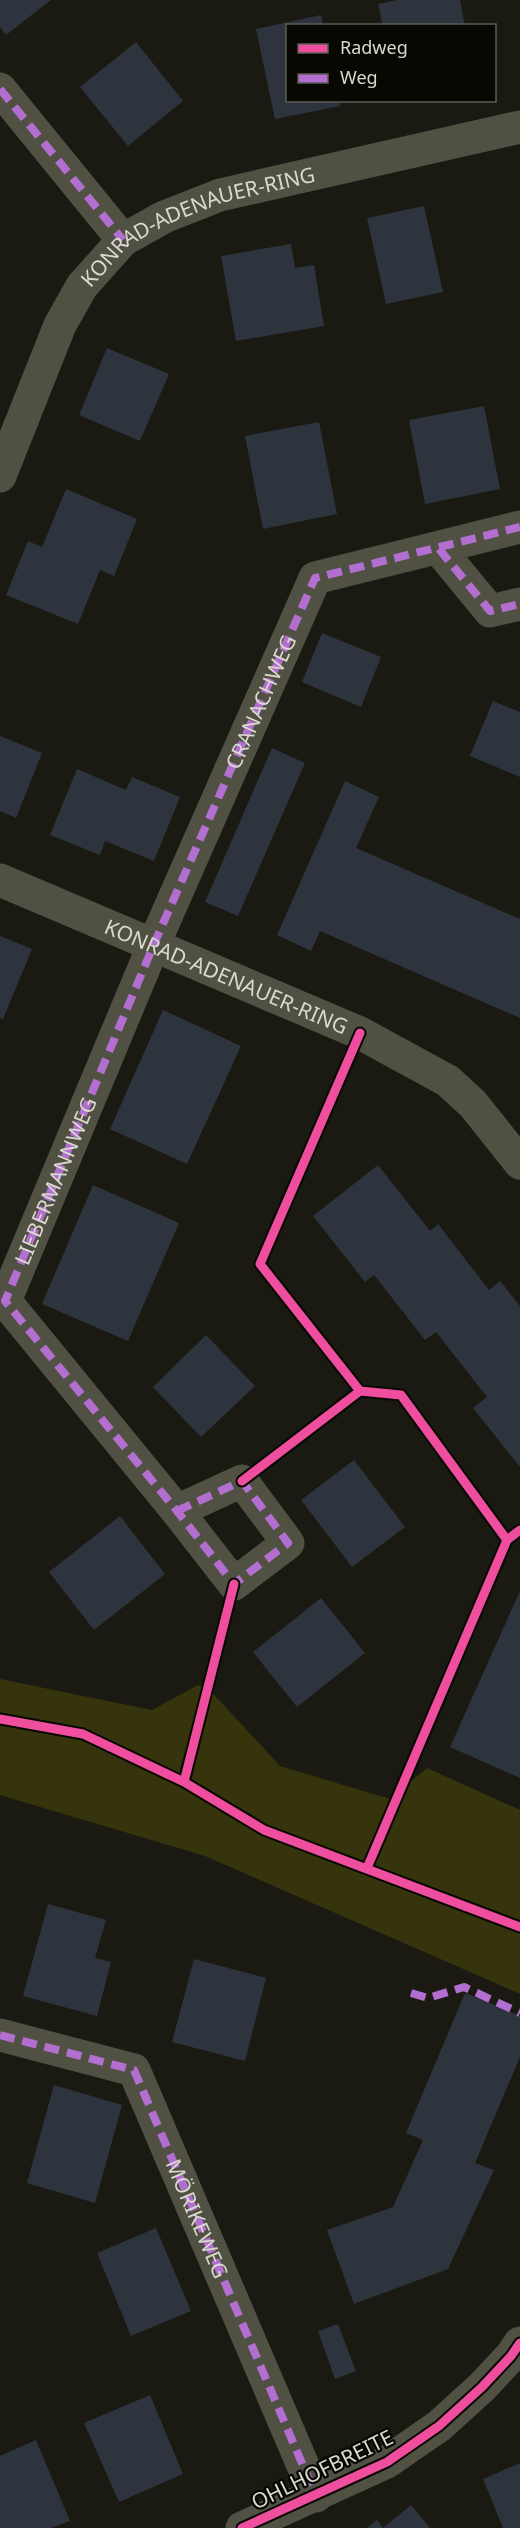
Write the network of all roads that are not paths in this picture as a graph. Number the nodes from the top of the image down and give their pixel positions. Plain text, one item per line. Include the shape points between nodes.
1 (0, 89) edge
2 (520, 128) edge
3 (123, 240) junction
4 (0, 476) edge
5 (520, 527) edge
6 (439, 549) junction
7 (520, 604) edge
8 (0, 880) edge
9 (154, 944) junction
10 (520, 1163) edge
11 (177, 1511) dead end
12 (0, 2035) edge
13 (517, 2354) edge
14 (316, 2496) junction
15 (242, 2528) edge

1 - 3 street
2 - 3 street, KONRAD-ADENAUER-RING via 220,195 164,217
3 - 4 street, KONRAD-ADENAUER-RING via 82,286 60,325
5 - 6 street, CRANACHWEG
6 - 7 street via 490,611
6 - 9 street, CRANACHWEG via 315,578
8 - 9 street, KONRAD-ADENAUER-RING
9 - 10 street, KONRAD-ADENAUER-RING via 360,1033 448,1081 473,1104
9 - 11 street, LIEBERMANNWEG via 5,1301
12 - 14 street, MÖRIKEWEG via 134,2070
13 - 14 street, OHLHOFBREITE via 439,2426 387,2462
14 - 15 street, OHLHOFBREITE

